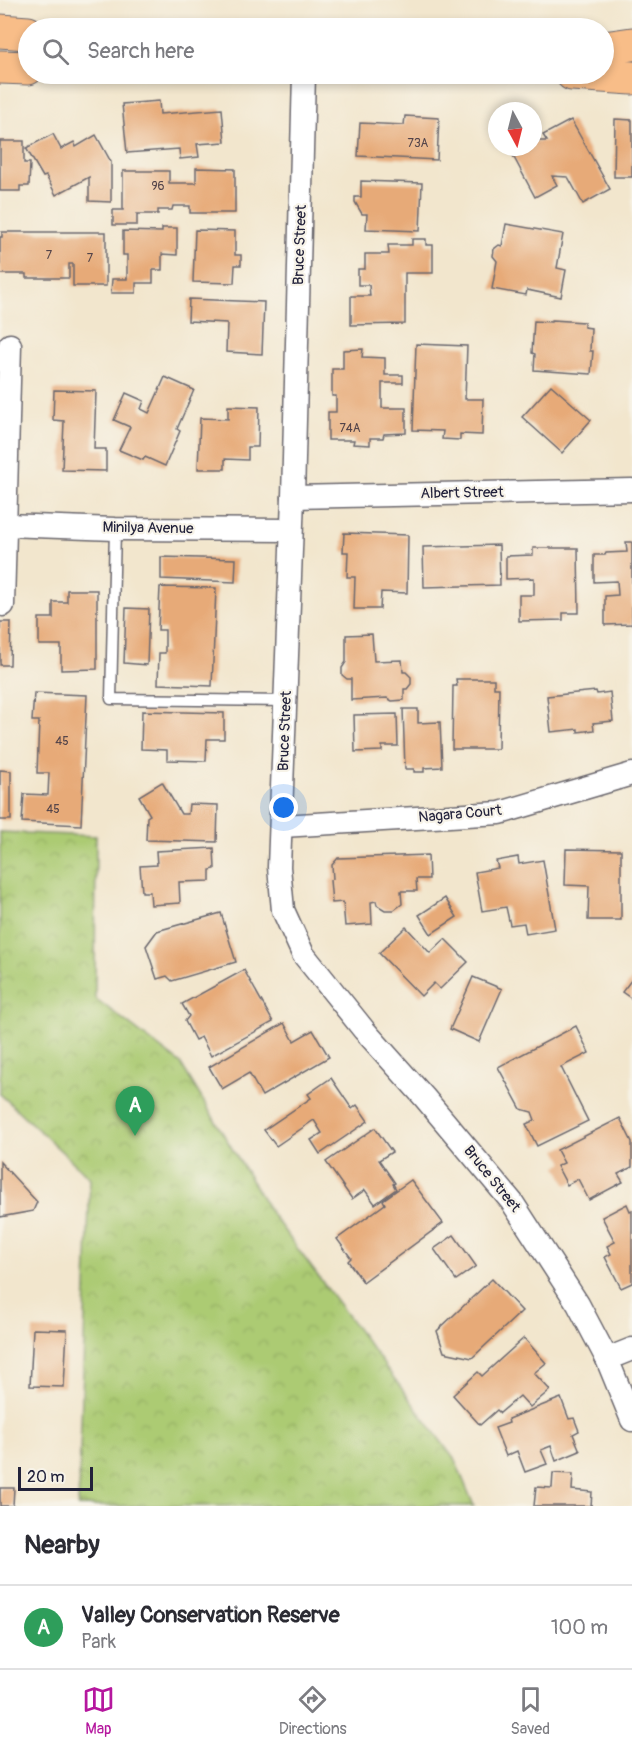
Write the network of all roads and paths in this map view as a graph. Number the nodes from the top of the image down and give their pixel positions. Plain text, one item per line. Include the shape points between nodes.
1 (0, 31) edge
2 (18, 32) edge
3 (632, 44) edge
4 (614, 46) edge
5 (0, 67) edge
6 (18, 68) edge
7 (614, 77) edge
8 (632, 78) edge
9 (304, 84) edge
10 (10, 345) dead end
11 (632, 490) edge
12 (293, 496) junction
13 (6, 525) junction
14 (115, 529) junction
15 (291, 530) junction
16 (3, 605) dead end
17 (286, 701) junction
18 (632, 774) edge
19 (282, 826) junction
20 (632, 1349) edge
21 (607, 1359) junction
22 (632, 1420) edge

1 - 2 main road
3 - 4 main road
5 - 6 main road
7 - 8 main road
9 - 12 street, Bruce Street
10 - 13 street
11 - 12 street, Albert Street
12 - 15 street, Bruce Street
13 - 14 street, Minilya Avenue
13 - 16 street
14 - 15 street, Minilya Avenue
14 - 17 lane via 111,699
15 - 17 street, Bruce Street
17 - 19 street, Bruce Street
18 - 19 street, Nagara Court via 500,813
19 - 21 street, Bruce Street via 279,867 283,910 303,954 512,1202 578,1304
20 - 21 street
21 - 22 street, Bruce Street

